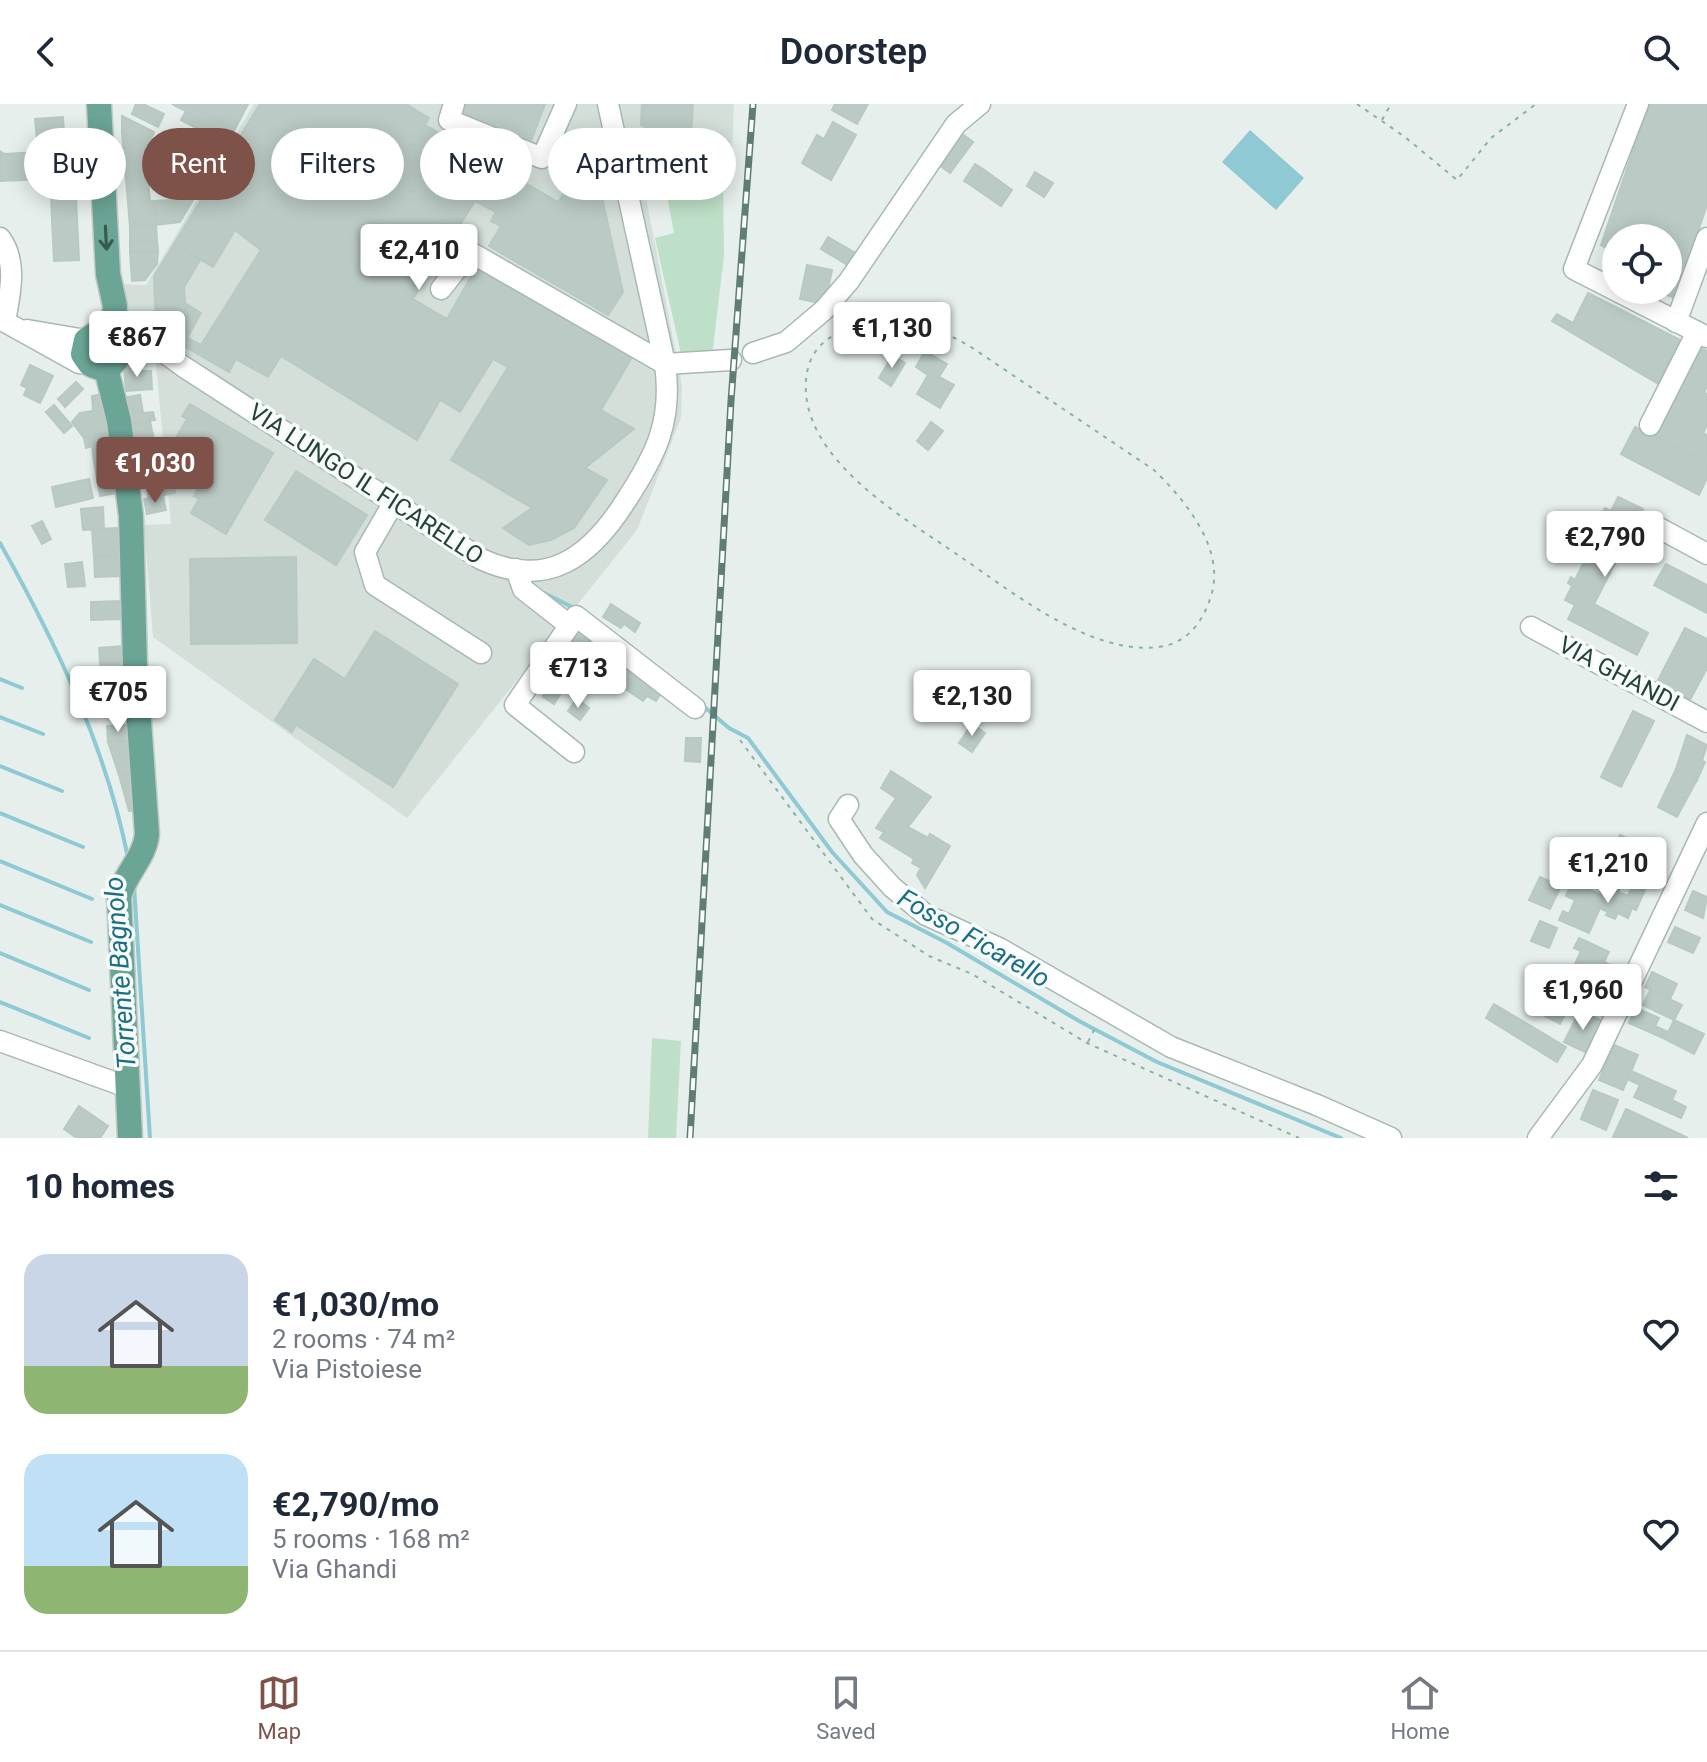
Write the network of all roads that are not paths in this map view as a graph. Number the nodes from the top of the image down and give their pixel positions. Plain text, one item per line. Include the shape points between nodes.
1 (99, 104) edge
2 (454, 104) edge
3 (566, 104) edge
4 (608, 104) edge
5 (980, 104) edge
6 (1638, 104) edge
7 (0, 238) edge
8 (1707, 238) edge
9 (441, 289) dead end
10 (1676, 322) junction
11 (10, 323) edge
12 (1702, 335) edge
13 (103, 348) junction
14 (753, 353) dead end
15 (731, 360) dead end
16 (665, 364) junction
17 (1650, 425) dead end
18 (394, 502) junction
19 (1650, 523) dead end
20 (1707, 554) edge
21 (516, 569) junction
22 (569, 625) junction
23 (1531, 627) dead end
24 (481, 653) dead end
25 (695, 708) dead end
26 (1707, 722) edge
27 (574, 752) dead end
28 (848, 805) dead end
29 (1707, 823) edge
30 (0, 1041) edge
31 (127, 1087) junction
32 (130, 1138) edge
33 (1391, 1138) edge
34 (1538, 1138) edge

1 -> 13 main road via 108,274 115,306
2 - 3 street via 449,120 542,158
4 - 16 street
5 - 14 street via 956,124 824,310 780,346
6 - 10 street via 1574,269
7 - 11 street via 11,264
8 - 10 street
9 - 16 street via 470,252
10 - 12 street
11 - 13 street
12 - 17 street
13 - 18 street, VIA LUNGO IL FICARELLO via 130,330
13 - 31 main road via 131,516 147,825 145,849 126,879 119,904
15 - 16 street
16 - 21 street via 668,395 660,438 650,464 615,518 577,559 555,568
18 - 21 street, VIA LUNGO IL FICARELLO via 481,559
18 - 24 street via 365,552 375,585
19 - 20 street
21 - 22 street, VIA LUNGO IL FICARELLO via 523,589
22 - 25 street via 576,616
22 - 27 street via 515,705
23 - 26 street, VIA GHANDI
28 - 33 street via 839,819 863,855 926,915 999,948 1171,1047
29 - 34 street via 1592,1065
30 - 31 street
31 - 32 main road

